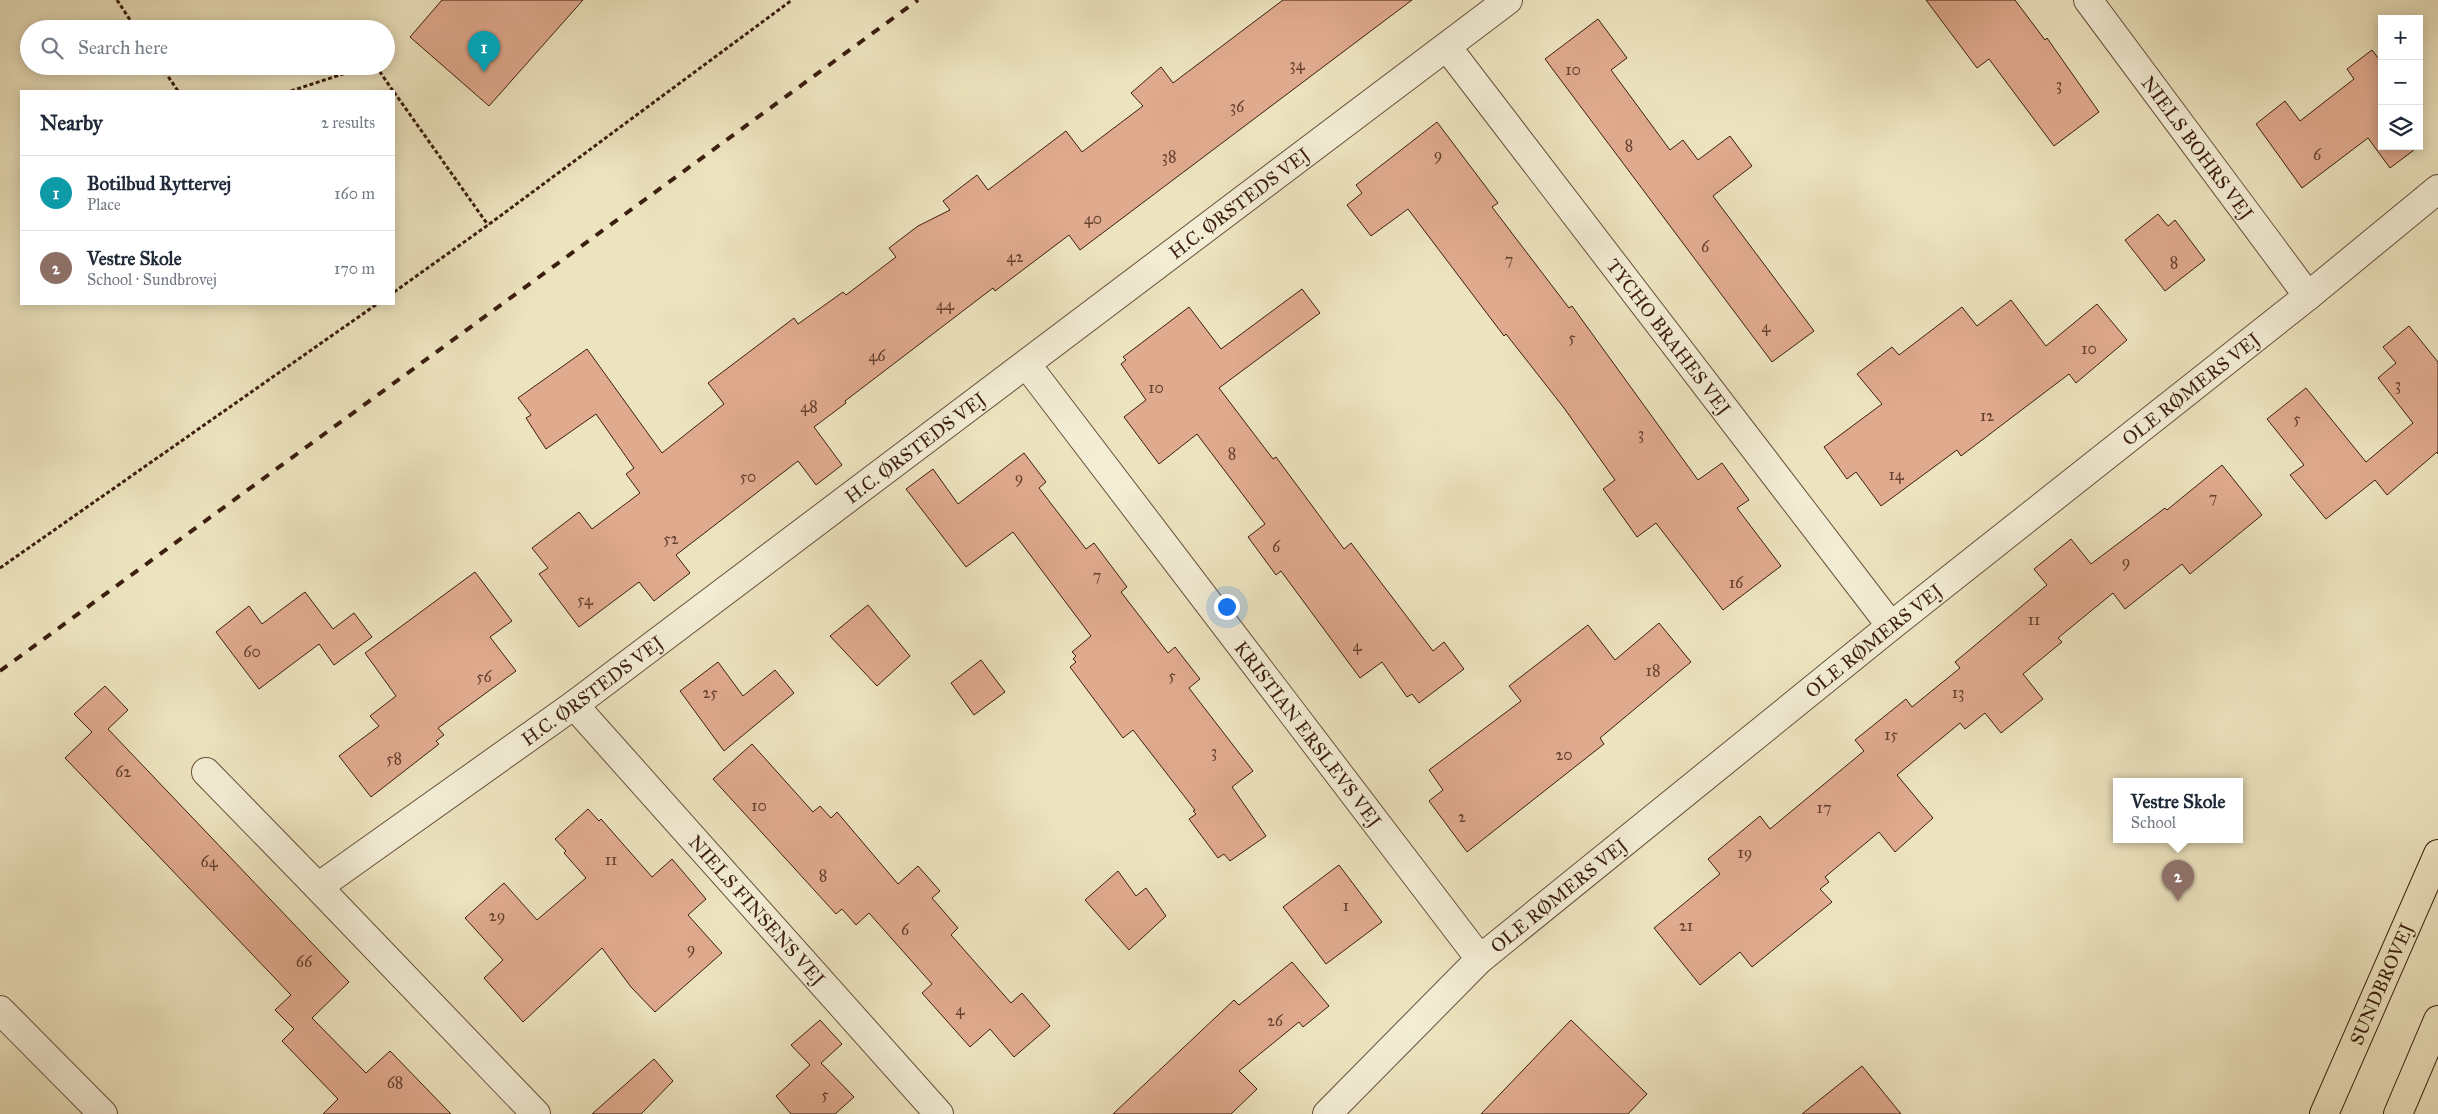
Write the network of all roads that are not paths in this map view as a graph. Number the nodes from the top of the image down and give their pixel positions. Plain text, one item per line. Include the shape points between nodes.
1 (1508, 0) edge
2 (2088, 0) edge
3 (1447, 47) junction
4 (2438, 190) edge
5 (2308, 296) junction
6 (1027, 365) junction
7 (1891, 626) junction
8 (574, 705) junction
9 (206, 772) dead end
10 (2438, 854) edge
11 (318, 887) junction
12 (1480, 959) junction
13 (0, 1010) edge
14 (2438, 1020) edge
15 (103, 1114) edge
16 (536, 1114) edge
17 (939, 1114) edge
18 (1327, 1114) edge
19 (2324, 1114) edge
20 (2398, 1114) edge

1 - 3 street, H.C. ØRSTEDS VEJ
2 - 5 street, NIELS BOHRS VEJ
3 - 6 street, H.C. ØRSTEDS VEJ
3 - 7 street, TYCHO BRAHES VEJ
4 - 5 street, OLE RØMERS VEJ
5 - 7 street, OLE RØMERS VEJ
6 - 8 street, H.C. ØRSTEDS VEJ
6 - 12 street, KRISTIAN ERSLEVS VEJ
7 - 12 street, OLE RØMERS VEJ
8 - 11 street, H.C. ØRSTEDS VEJ
8 - 17 street, NIELS FINSENS VEJ
9 - 11 street
10 - 19 main road, SUNDBROVEJ
11 - 16 street
12 - 18 street, OLE RØMERS VEJ
13 - 15 street
14 - 20 main road

